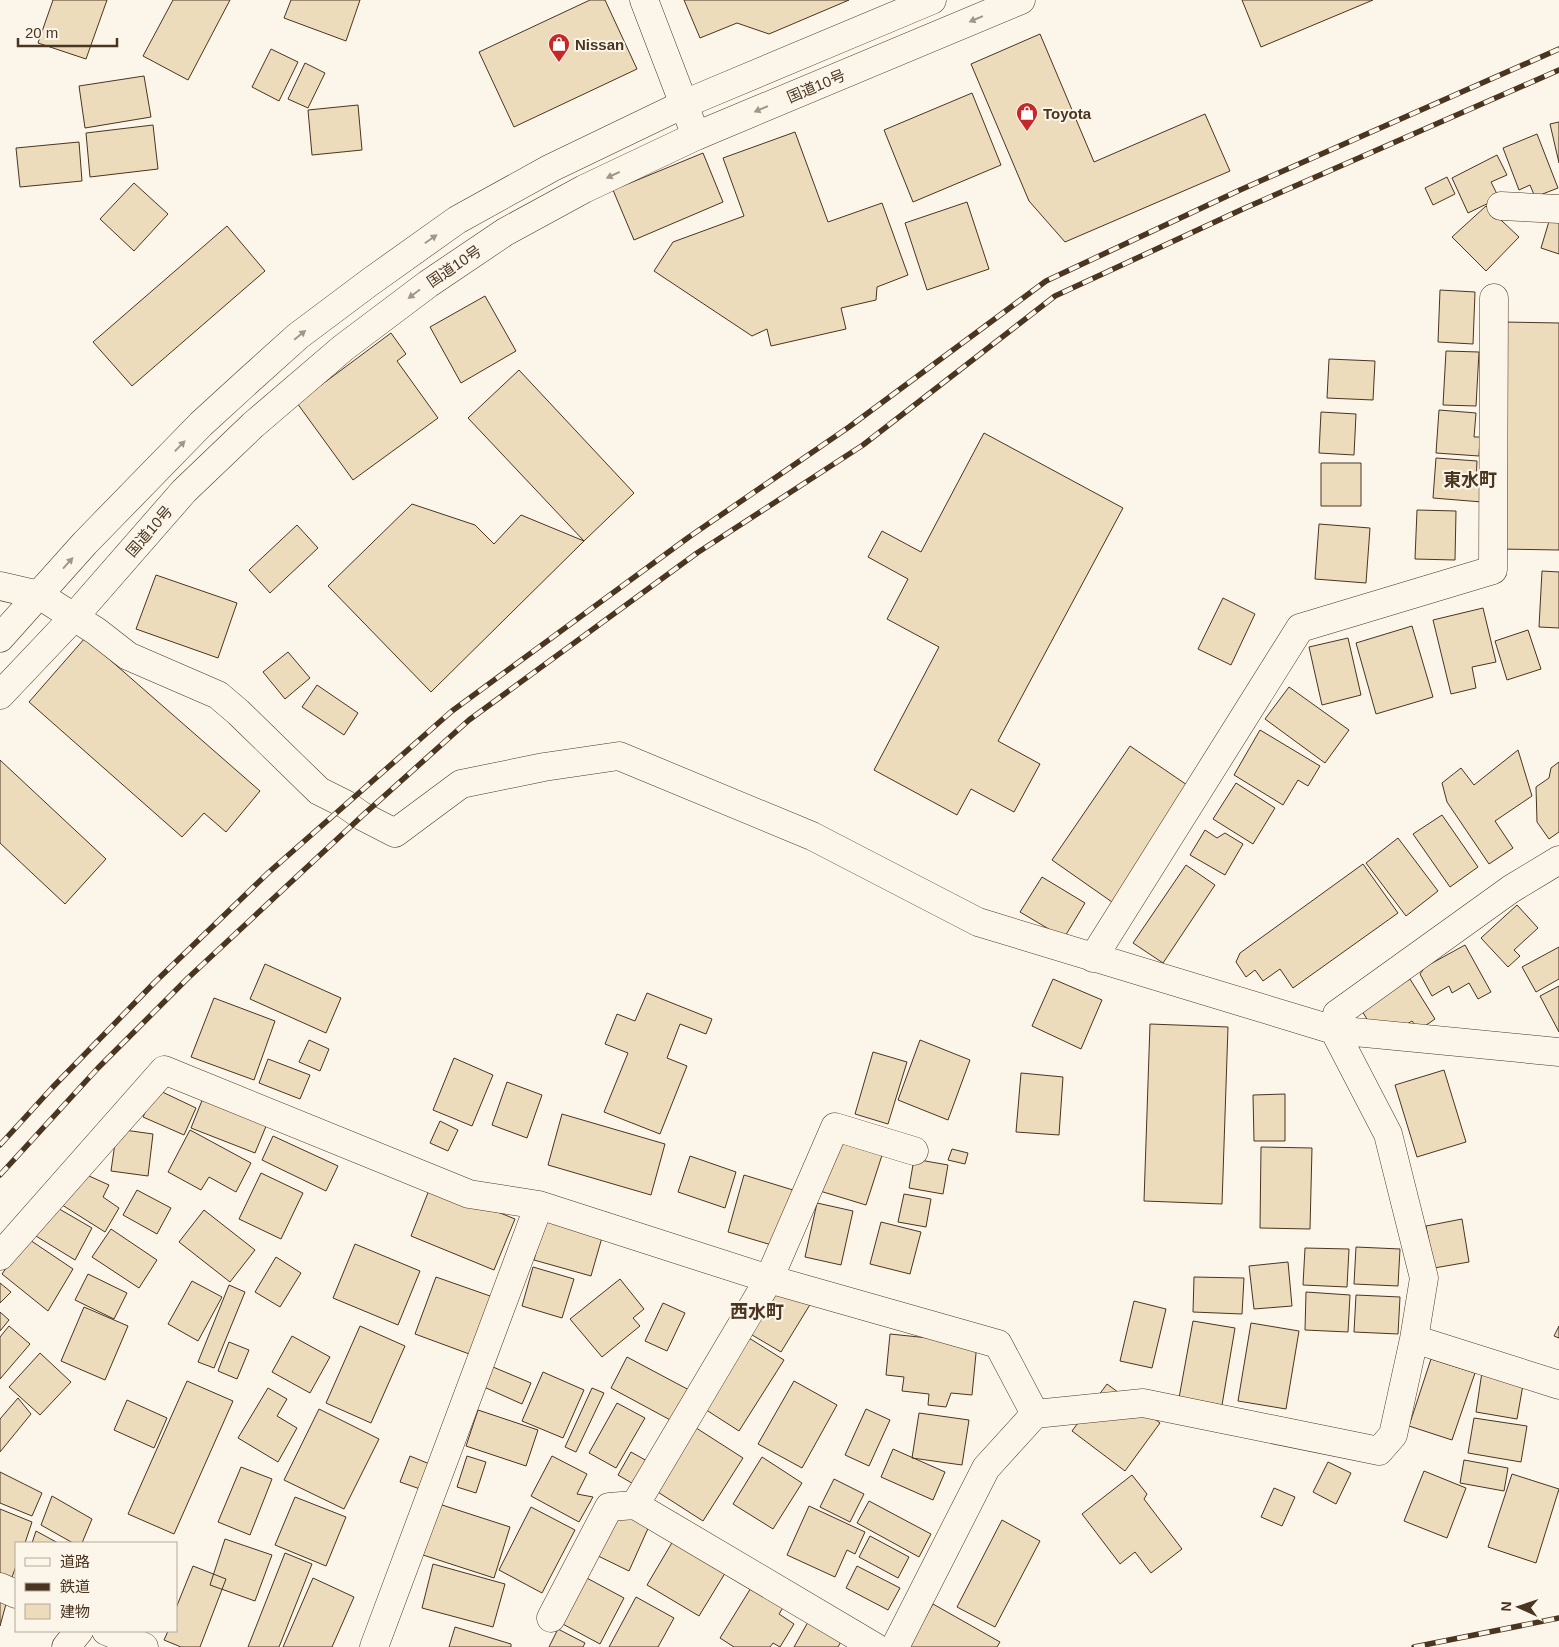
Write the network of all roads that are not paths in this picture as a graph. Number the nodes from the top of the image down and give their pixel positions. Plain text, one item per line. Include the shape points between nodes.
1 (644, 0) edge
2 (932, 0) edge
3 (1021, 0) edge
4 (684, 104) junction
5 (696, 136) junction
6 (1501, 206) dead end
7 (1559, 208) edge
8 (1494, 298) dead end
9 (0, 586) edge
10 (39, 595) junction
11 (74, 616) junction
12 (0, 638) edge
13 (0, 695) edge
14 (1559, 860) edge
15 (1093, 958) junction
16 (1334, 1030) junction
17 (1559, 1052) edge
18 (914, 1151) dead end
19 (540, 1205) junction
20 (0, 1256) edge
21 (769, 1278) junction
22 (1414, 1339) junction
23 (1559, 1384) edge
24 (1035, 1414) junction
25 (635, 1505) junction
26 (0, 1587) edge
27 (15, 1594) edge
28 (551, 1618) dead end
29 (78, 1632) edge
30 (108, 1632) edge
31 (66, 1647) edge
32 (144, 1647) edge
33 (374, 1647) edge
34 (875, 1647) edge
35 (895, 1647) edge

1 - 4 main road
2 - 4 main road
3 -> 5 main road, 国道10号
4 - 5 main road
10 -> 4 main road via 201,424 298,336 457,220 551,168
5 -> 11 main road, 国道10号 via 584,189 505,232 428,284 343,348 184,491
6 - 7 main road
8 - 15 main road via 1492,570 1300,628
9 - 10 main road
10 - 11 main road
10 - 12 main road
11 - 13 main road, 国道10号
11 - 15 main road via 128,656 218,696 319,791 395,833 461,784 619,756 812,836 978,922
14 - 16 main road via 1511,889 1336,1014
15 - 16 main road
16 - 17 main road
16 - 22 main road via 1388,1134 1424,1278
18 - 21 main road via 835,1127
19 - 20 main road via 469,1194 164,1070
19 - 21 main road
19 - 33 main road
21 - 24 main road via 998,1344
21 - 25 main road
22 - 23 main road
22 - 24 main road via 1393,1435 1379,1451 1143,1403
24 - 35 main road via 986,1468
25 - 28 main road via 609,1507
25 - 34 main road
26 - 27 main road
29 - 31 main road
30 - 32 main road

